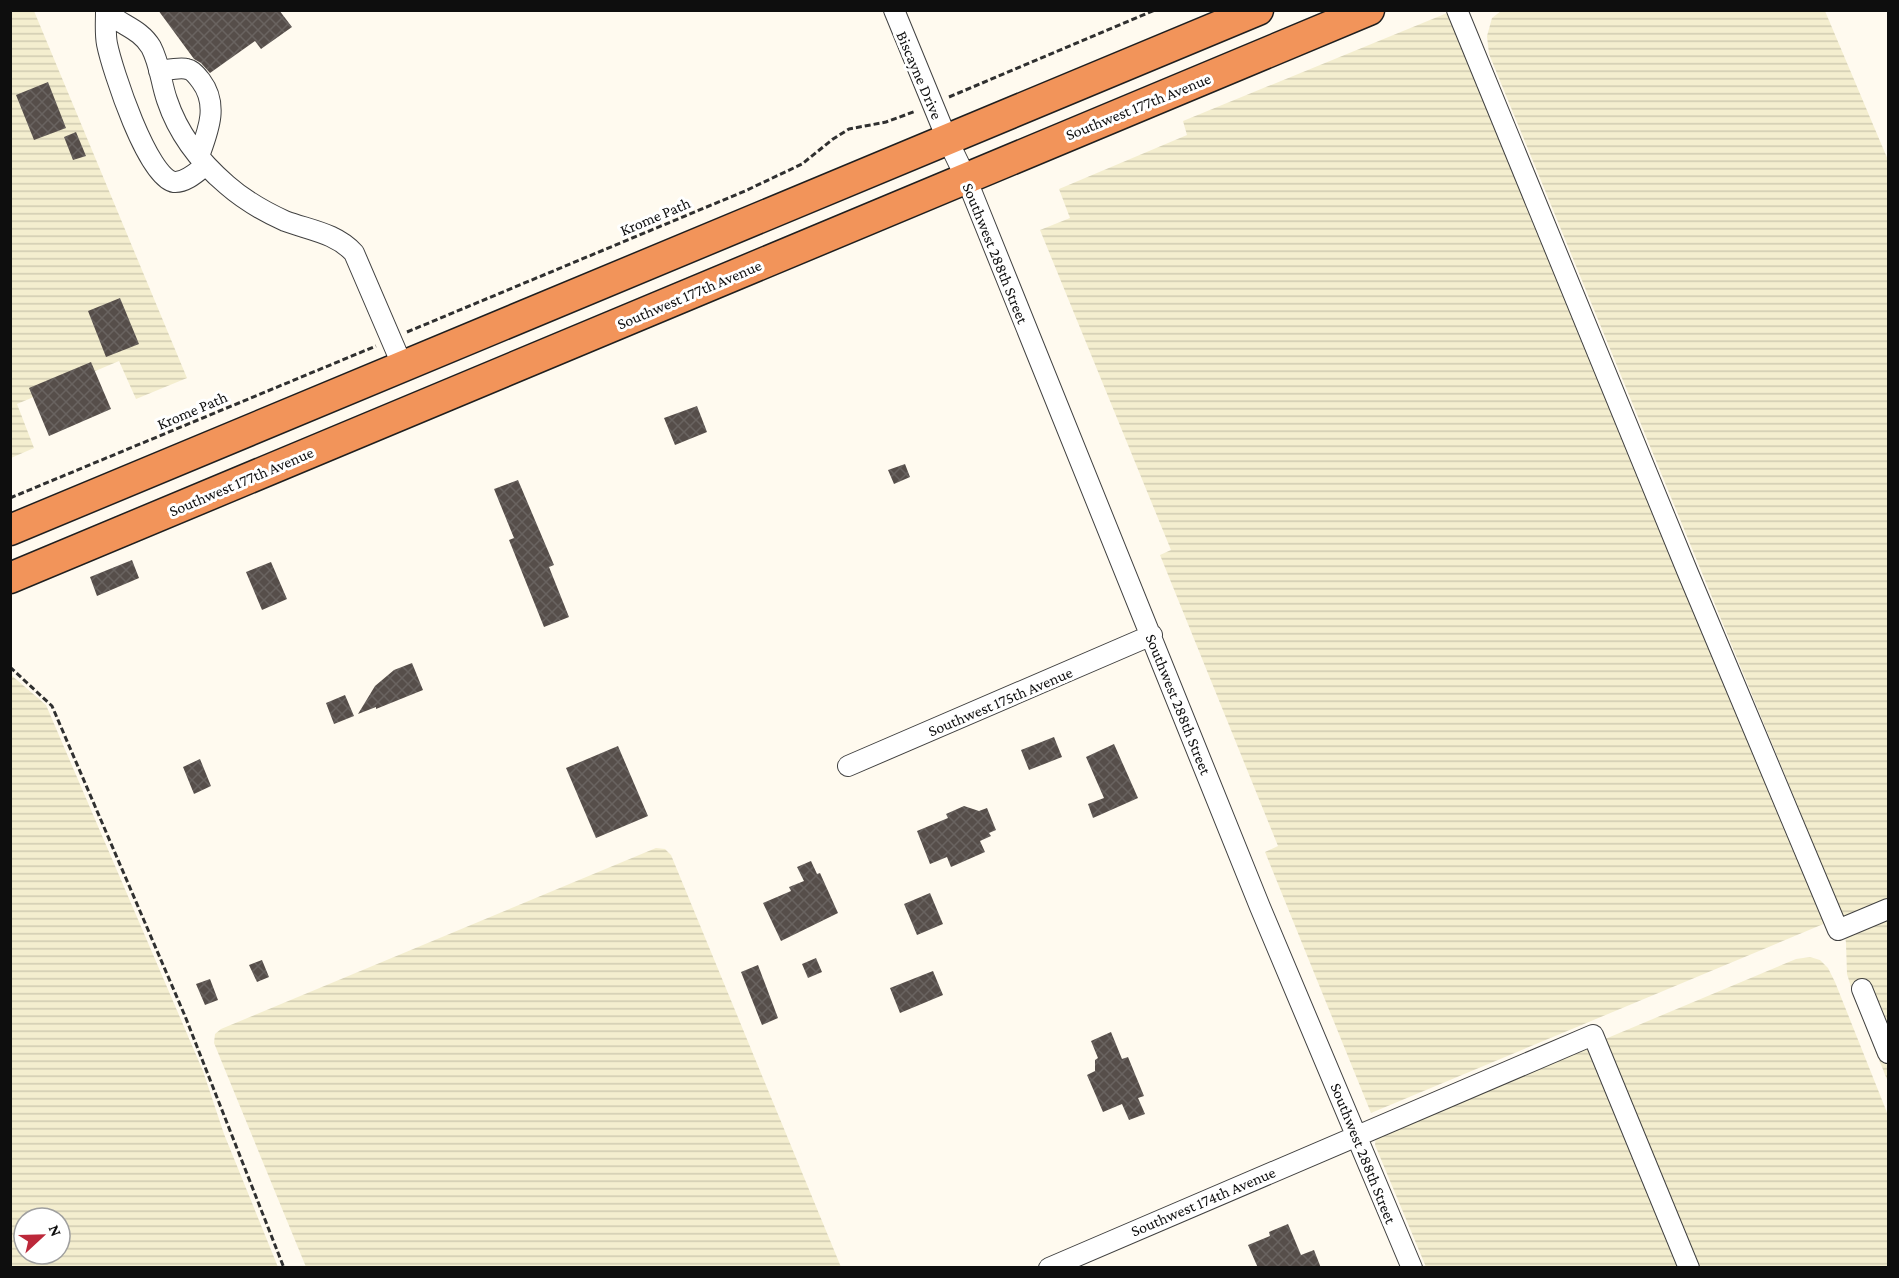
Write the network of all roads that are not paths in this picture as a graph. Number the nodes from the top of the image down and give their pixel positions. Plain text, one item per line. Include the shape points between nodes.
1 (894, 10) edge
2 (1258, 10) edge
3 (1368, 10) edge
4 (1457, 10) edge
5 (106, 11) edge
6 (159, 71) junction
7 (947, 139) junction
8 (203, 160) junction
9 (966, 178) junction
10 (403, 367) junction
11 (56, 512) junction
12 (10, 530) edge
13 (10, 562) edge
14 (10, 578) edge
15 (1152, 635) junction
16 (848, 766) dead end
17 (1888, 909) edge
18 (1862, 989) dead end
19 (1888, 1053) edge
20 (1358, 1135) junction
21 (1049, 1268) edge
22 (1412, 1268) edge
23 (1689, 1268) edge

1 - 7 street, Biscayne Drive
2 - 7 highway
3 - 9 highway, Southwest 177th Avenue
4 - 17 street via 1838,930
5 - 6 street via 144,38
5 - 8 street via 106,43 128,112 159,172 174,182 183,181
6 - 8 street via 172,113 186,140
6 - 8 street via 188,69 197,75 209,96 212,113
7 - 9 street, Southwest 288th Street
7 - 10 highway
8 - 10 street via 228,187 262,209 348,246 363,271
9 - 14 highway, Southwest 177th Avenue
9 - 15 street, Southwest 288th Street
10 - 11 highway
11 - 12 highway
11 - 13 highway
15 - 16 street, Southwest 175th Avenue
15 - 20 street, Southwest 288th Street via 1260,907
18 - 19 street
20 - 21 street, Southwest 174th Avenue
20 - 22 street, Southwest 288th Street
20 - 23 street, Southwest 174th Avenue via 1593,1035

